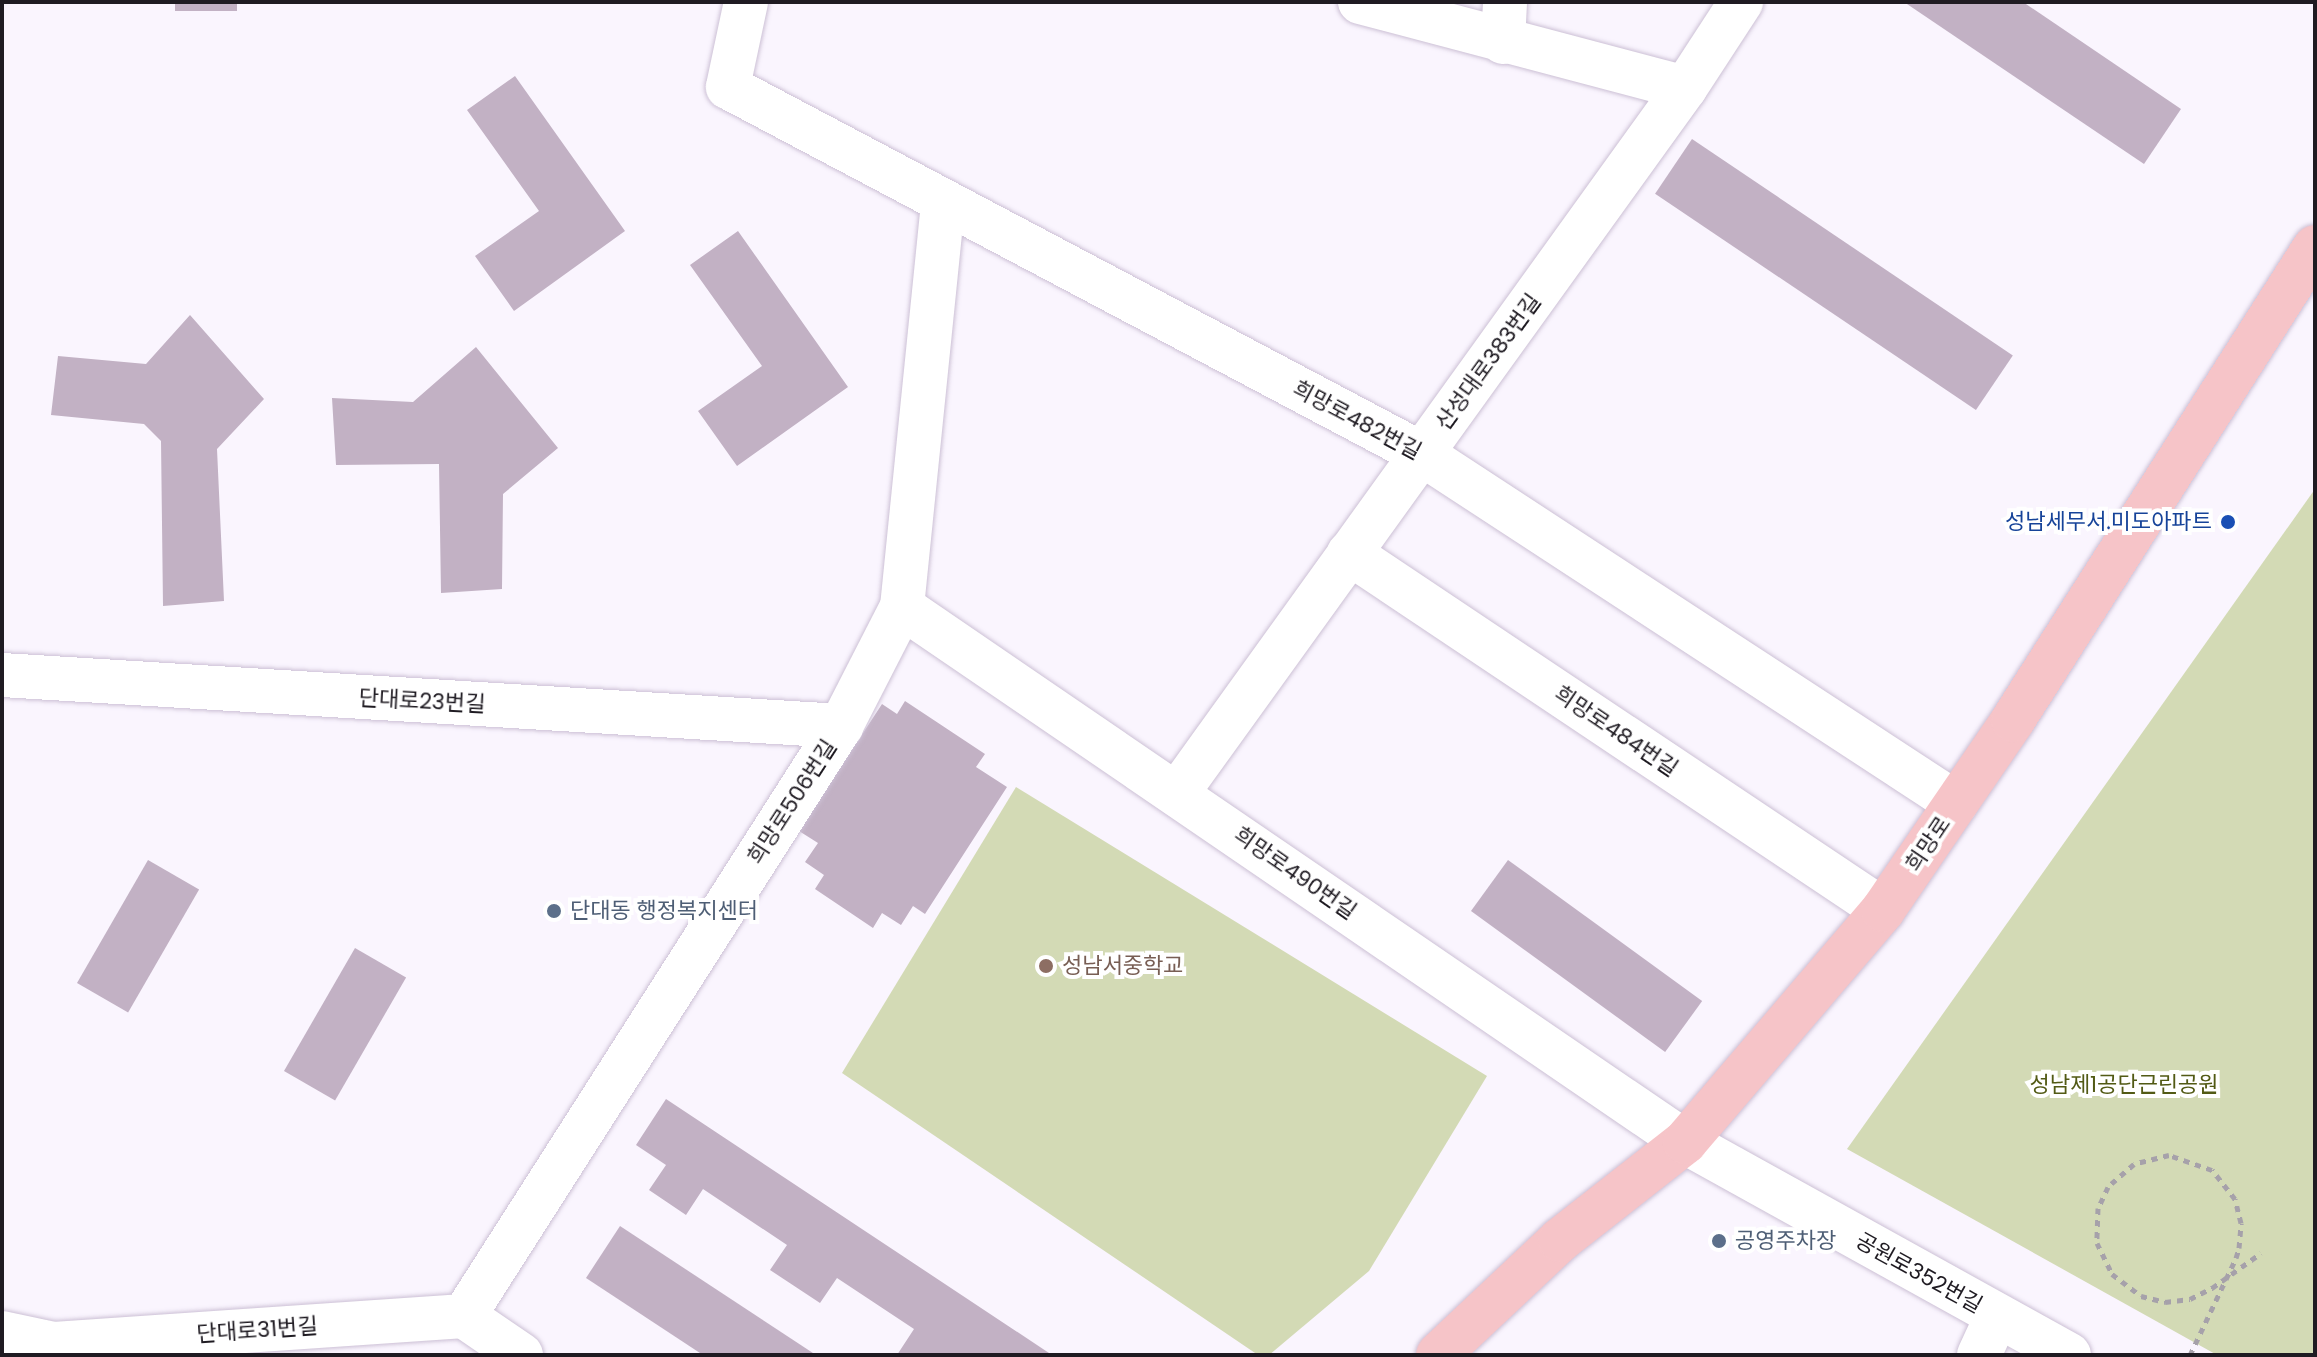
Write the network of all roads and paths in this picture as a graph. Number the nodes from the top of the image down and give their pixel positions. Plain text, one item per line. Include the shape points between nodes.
1 (746, 2) edge
2 (1360, 2) edge
3 (1741, 2) edge
4 (1504, 22) edge
5 (1685, 88) junction
6 (943, 204) junction
7 (2315, 247) edge
8 (1422, 454) junction
9 (1349, 553) junction
10 (902, 607) junction
11 (2, 675) edge
12 (841, 726) junction
13 (1178, 792) junction
14 (1956, 803) junction
15 (1883, 910) junction
16 (1685, 1142) junction
17 (2261, 1253) dead end
18 (464, 1316) junction
19 (2, 1333) edge
20 (1988, 1336) edge
21 (521, 1355) edge
22 (1438, 1355) edge
23 (2069, 1355) edge
24 (2190, 1355) edge

1 - 6 street, 희망로482번길 via 728,87
2 - 4 street
3 - 5 street, 산성대로383번길
4 - 5 street
5 - 8 street, 산성대로383번길
6 - 8 street, 희망로482번길
6 - 10 street, 희망로506번길
7 - 14 main road, 희망로
8 - 9 street, 산성대로383번길
8 - 14 street, 희망로482번길
9 - 13 street, 산성대로383번길
9 - 15 street, 희망로484번길
10 - 12 street, 희망로506번길
10 - 13 street, 희망로490번길
11 - 12 street, 단대로23번길
12 - 18 street, 희망로506번길
13 - 16 street, 희망로490번길
14 - 15 main road, 희망로
15 - 16 main road, 희망로
16 - 20 street, 공원로352번길
16 - 22 main road, 희망로 via 1560,1240
17 - 24 path via 2249,1262 2237,1270 2224,1279 2212,1288 2190,1299 2165,1302 2141,1296 2112,1274 2097,1243 2098,1208 2108,1187 2134,1164 2169,1155 2212,1170 2235,1199 2241,1223 2239,1248 2236,1258 2229,1272 2222,1285
18 - 19 street, 단대로31번길 via 54,1344
18 - 21 street
20 - 23 street, 공원로352번길

